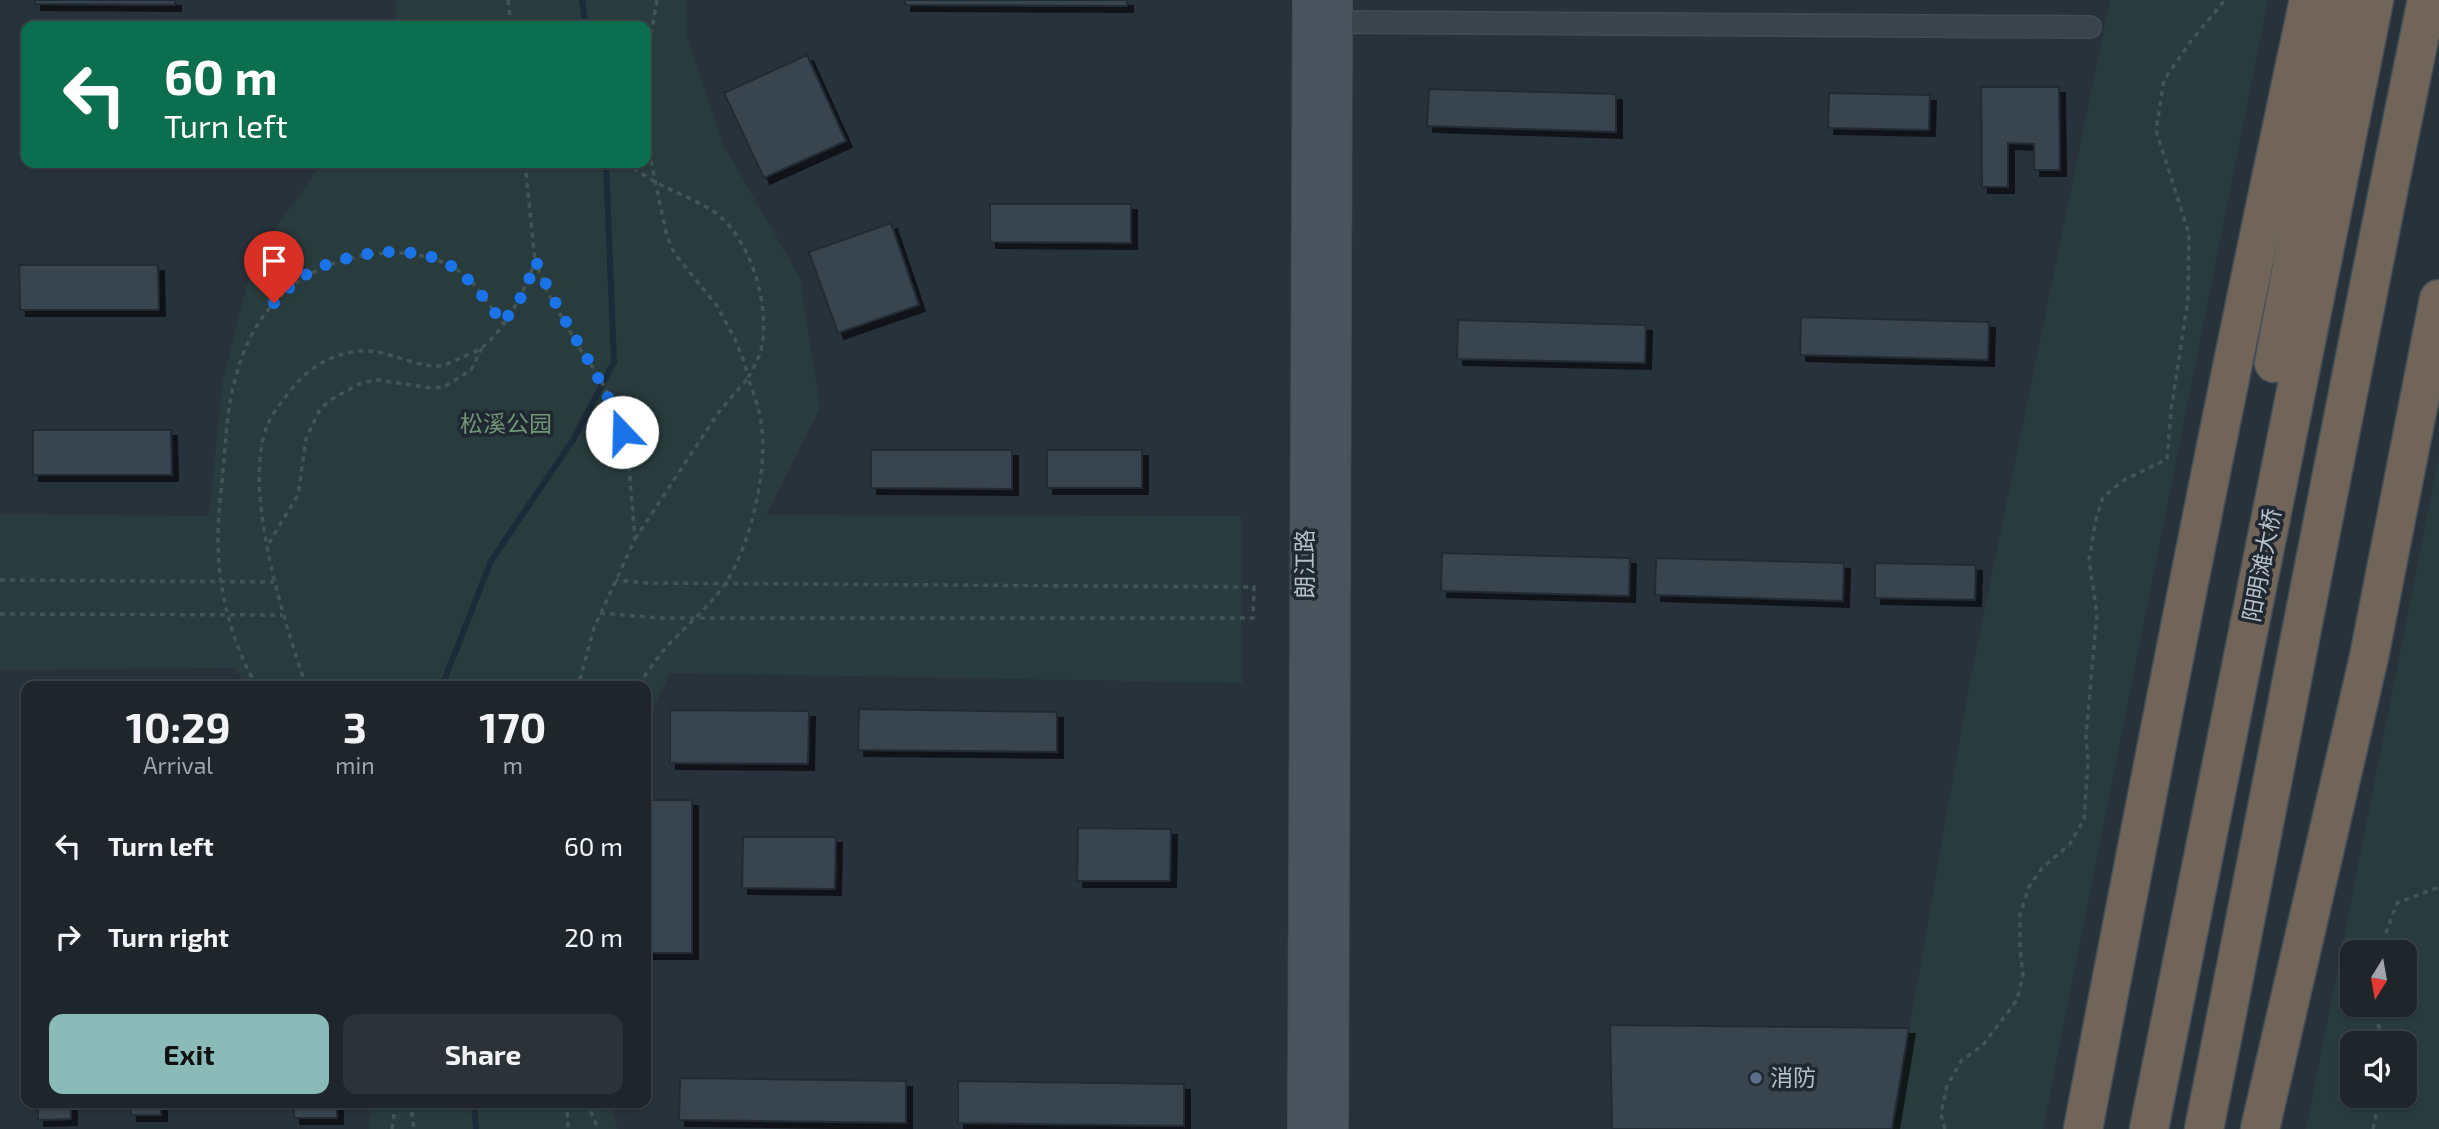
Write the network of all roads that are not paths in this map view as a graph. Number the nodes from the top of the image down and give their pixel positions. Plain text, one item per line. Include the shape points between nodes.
1 (1308, 0) edge
2 (2309, 0) edge
3 (2342, 0) edge
4 (2374, 0) edge
5 (2427, 0) edge
6 (1337, 11) edge
7 (2090, 27) dead end
8 (2439, 64) edge
9 (2367, 287) junction
10 (2438, 305) edge
11 (2249, 632) junction
12 (1303, 1129) edge
13 (1333, 1129) edge
14 (2083, 1129) edge
15 (2149, 1129) edge
16 (2204, 1129) edge
17 (2260, 1129) edge

1 - 12 main road, 朗江路
2 - 14 highway via 2180,619
3 - 11 highway via 2272,369
4 - 11 highway, 阳明滩大桥
5 - 9 highway
6 - 7 street
6 - 13 main road, 朗江路
8 - 9 highway
9 - 16 highway
10 - 17 highway via 2369,657
11 - 15 highway, 阳明滩大桥

